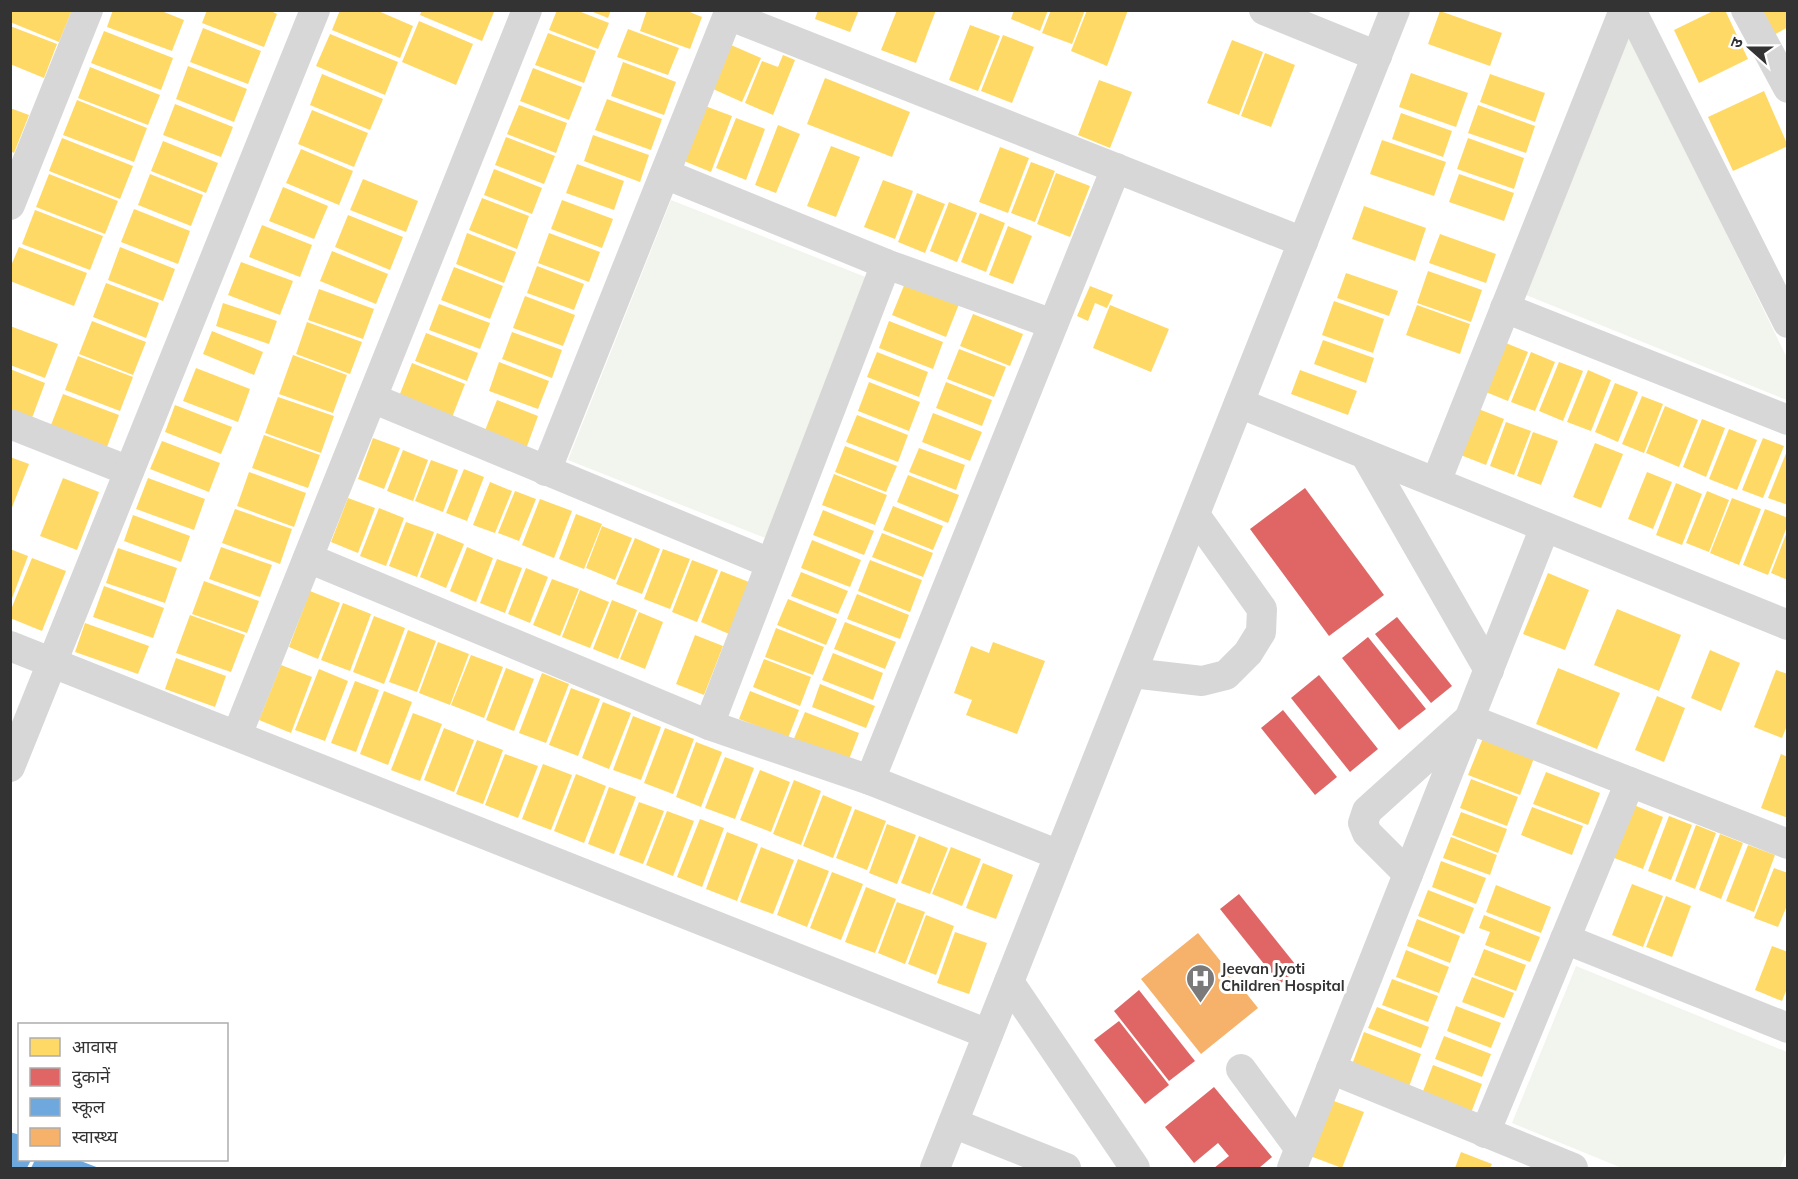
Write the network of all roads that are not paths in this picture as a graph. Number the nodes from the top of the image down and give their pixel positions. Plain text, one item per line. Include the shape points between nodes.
1 (88, 10) edge
2 (315, 10) edge
3 (527, 10) edge
4 (1264, 10) edge
5 (1395, 10) edge
6 (1624, 10) edge
7 (1631, 10) edge
8 (1746, 10) edge
9 (729, 13) edge
10 (1377, 56) junction
11 (1788, 88) edge
12 (17, 168) edge
13 (1116, 168) junction
14 (665, 174) junction
15 (10, 205) edge
16 (1303, 242) junction
17 (886, 264) junction
18 (1505, 308) junction
19 (1788, 322) edge
20 (1053, 324) junction
21 (372, 398) junction
22 (1239, 403) junction
23 (1788, 420) edge
24 (10, 424) edge
25 (1365, 454) junction
26 (129, 471) junction
27 (546, 471) junction
28 (1436, 482) junction
29 (1195, 515) junction
30 (1545, 527) junction
31 (308, 558) junction
32 (770, 563) junction
33 (1788, 625) edge
34 (10, 646) edge
35 (53, 662) junction
36 (1489, 670) junction
37 (1132, 673) junction
38 (1469, 719) junction
39 (709, 725) junction
40 (237, 735) junction
41 (10, 767) edge
42 (870, 780) junction
43 (1630, 782) junction
44 (1788, 844) edge
45 (1059, 855) junction
46 (1408, 874) junction
47 (1565, 939) junction
48 (1009, 982) junction
49 (1788, 1028) edge
50 (988, 1034) junction
51 (1241, 1069) dead end
52 (1331, 1070) junction
53 (953, 1123) junction
54 (1485, 1133) junction
55 (1296, 1159) edge
56 (935, 1168) edge
57 (1066, 1168) edge
58 (1135, 1168) edge
59 (1573, 1168) edge

1 - 12 street
2 - 26 street
3 - 21 street
4 - 10 street
5 - 10 street
6 - 18 street
7 - 19 street
8 - 11 street
9 - 13 street
9 - 14 street
10 - 16 street
12 - 15 street
13 - 16 street
13 - 20 street
14 - 17 street
14 - 27 street
16 - 22 street
17 - 20 street
17 - 32 street
18 - 23 street
18 - 28 street
20 - 42 street
21 - 27 street
21 - 31 street
22 - 25 street
22 - 29 street
24 - 26 street
25 - 28 street
25 - 36 street
26 - 35 street
27 - 32 street
28 - 30 street
29 - 37 street
29 - 37 street via 1262,609 1261,632 1248,653 1226,675 1202,681
30 - 33 street
30 - 36 street
31 - 39 street
31 - 40 street
32 - 39 street
34 - 35 street
35 - 40 street
35 - 41 street
36 - 38 street
37 - 45 street
38 - 43 street
38 - 46 street
38 - 46 street via 1367,811 1363,823 1367,833
39 - 42 street
40 - 50 street
42 - 45 street
43 - 44 street
43 - 47 street
45 - 48 street
46 - 52 street
47 - 49 street
47 - 54 street
48 - 50 street
48 - 58 street
50 - 53 street
51 - 55 street
52 - 54 street
52 - 55 street
53 - 56 street
53 - 57 street
54 - 59 street

